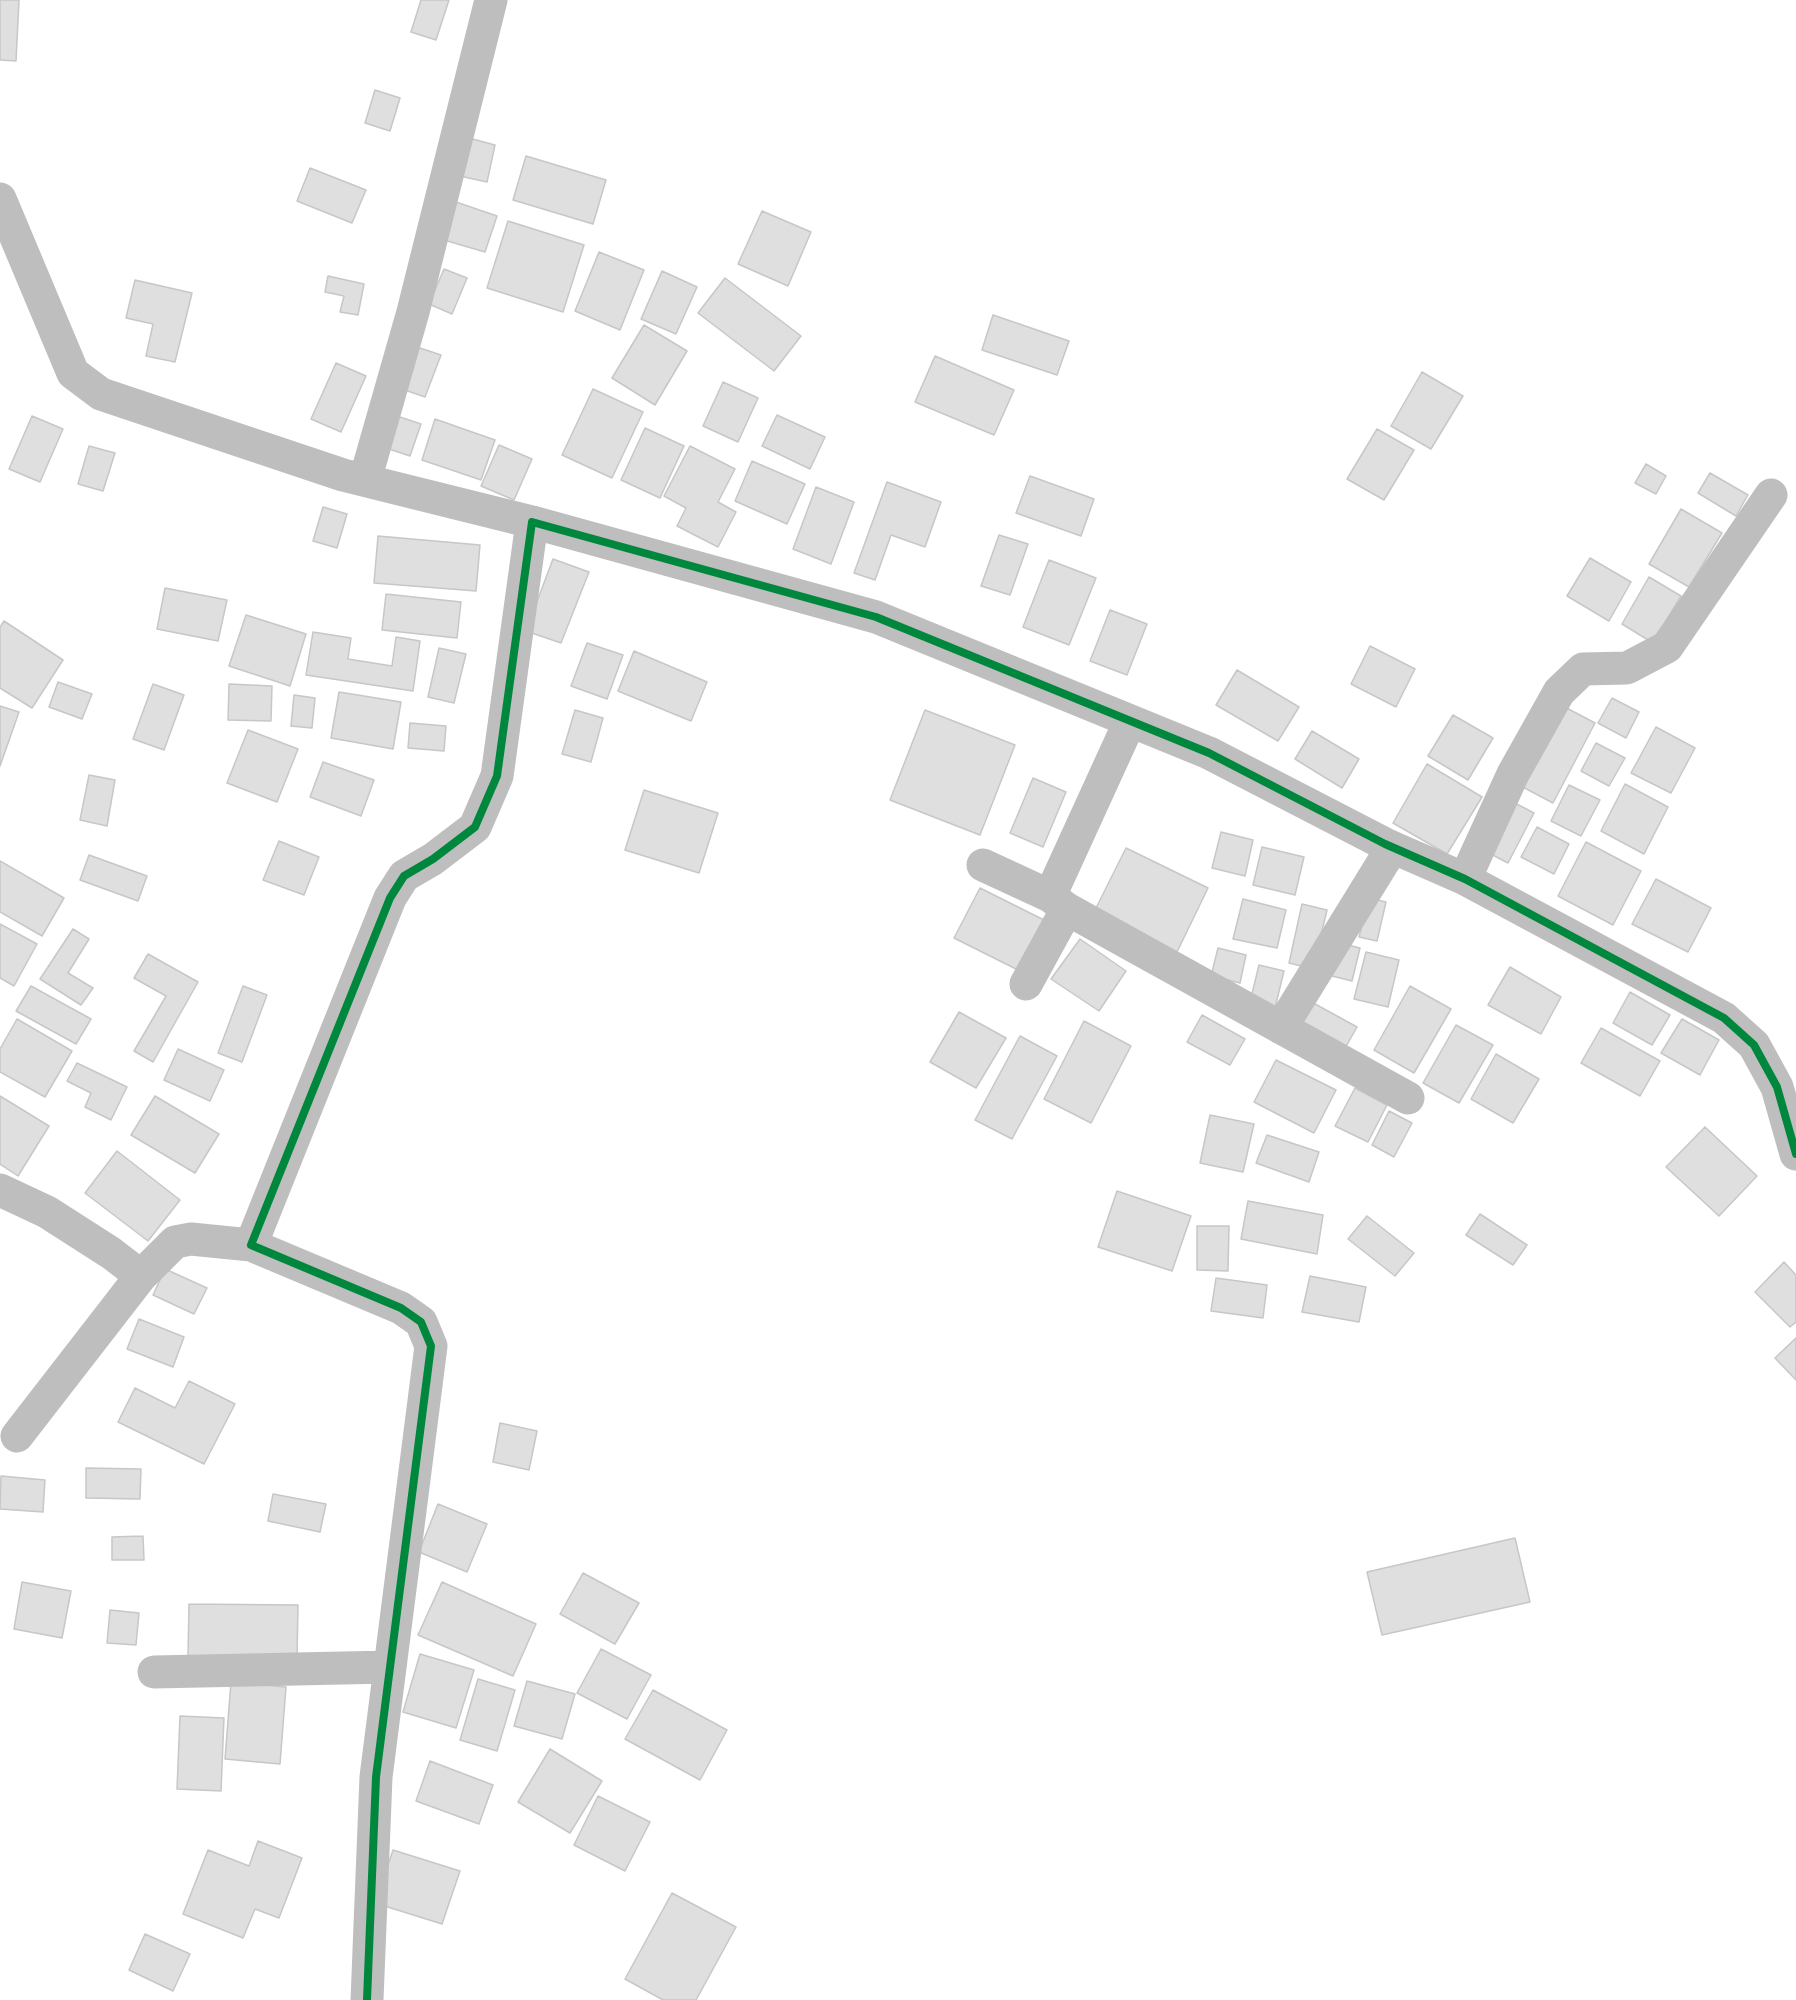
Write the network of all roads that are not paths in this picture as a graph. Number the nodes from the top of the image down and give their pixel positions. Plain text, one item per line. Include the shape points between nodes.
1 (491, 0) edge
2 (0, 199) edge
3 (365, 480) junction
4 (1771, 495) dead end
5 (531, 522) junction
6 (1130, 721) junction
7 (1392, 848) junction
8 (983, 865) dead end
9 (1465, 879) junction
10 (1059, 903) junction
11 (1026, 984) dead end
12 (1281, 1028) junction
13 (1408, 1098) dead end
14 (1796, 1154) edge
15 (0, 1190) edge
16 (251, 1245) junction
17 (141, 1276) junction
18 (17, 1436) dead end
19 (390, 1667) junction
20 (154, 1672) dead end
21 (367, 2000) edge

1 - 3 street via 413,312
2 - 3 street via 73,373 101,394
3 - 5 street
4 - 9 street via 1667,647 1627,668 1583,669 1559,692 1512,774
5 - 6 street via 876,617
5 - 16 street via 497,776 475,827 404,876 390,898
6 - 7 street via 1209,753
6 - 10 street
7 - 9 street
7 - 12 street
8 - 10 street
9 - 14 street via 1724,1018 1754,1045 1777,1087
10 - 11 street
10 - 12 street
12 - 13 street
15 - 17 street via 46,1212
16 - 17 street via 191,1239 176,1242
16 - 19 street via 401,1308 421,1322 431,1346
17 - 18 street
19 - 20 street
19 - 21 street via 376,1777

